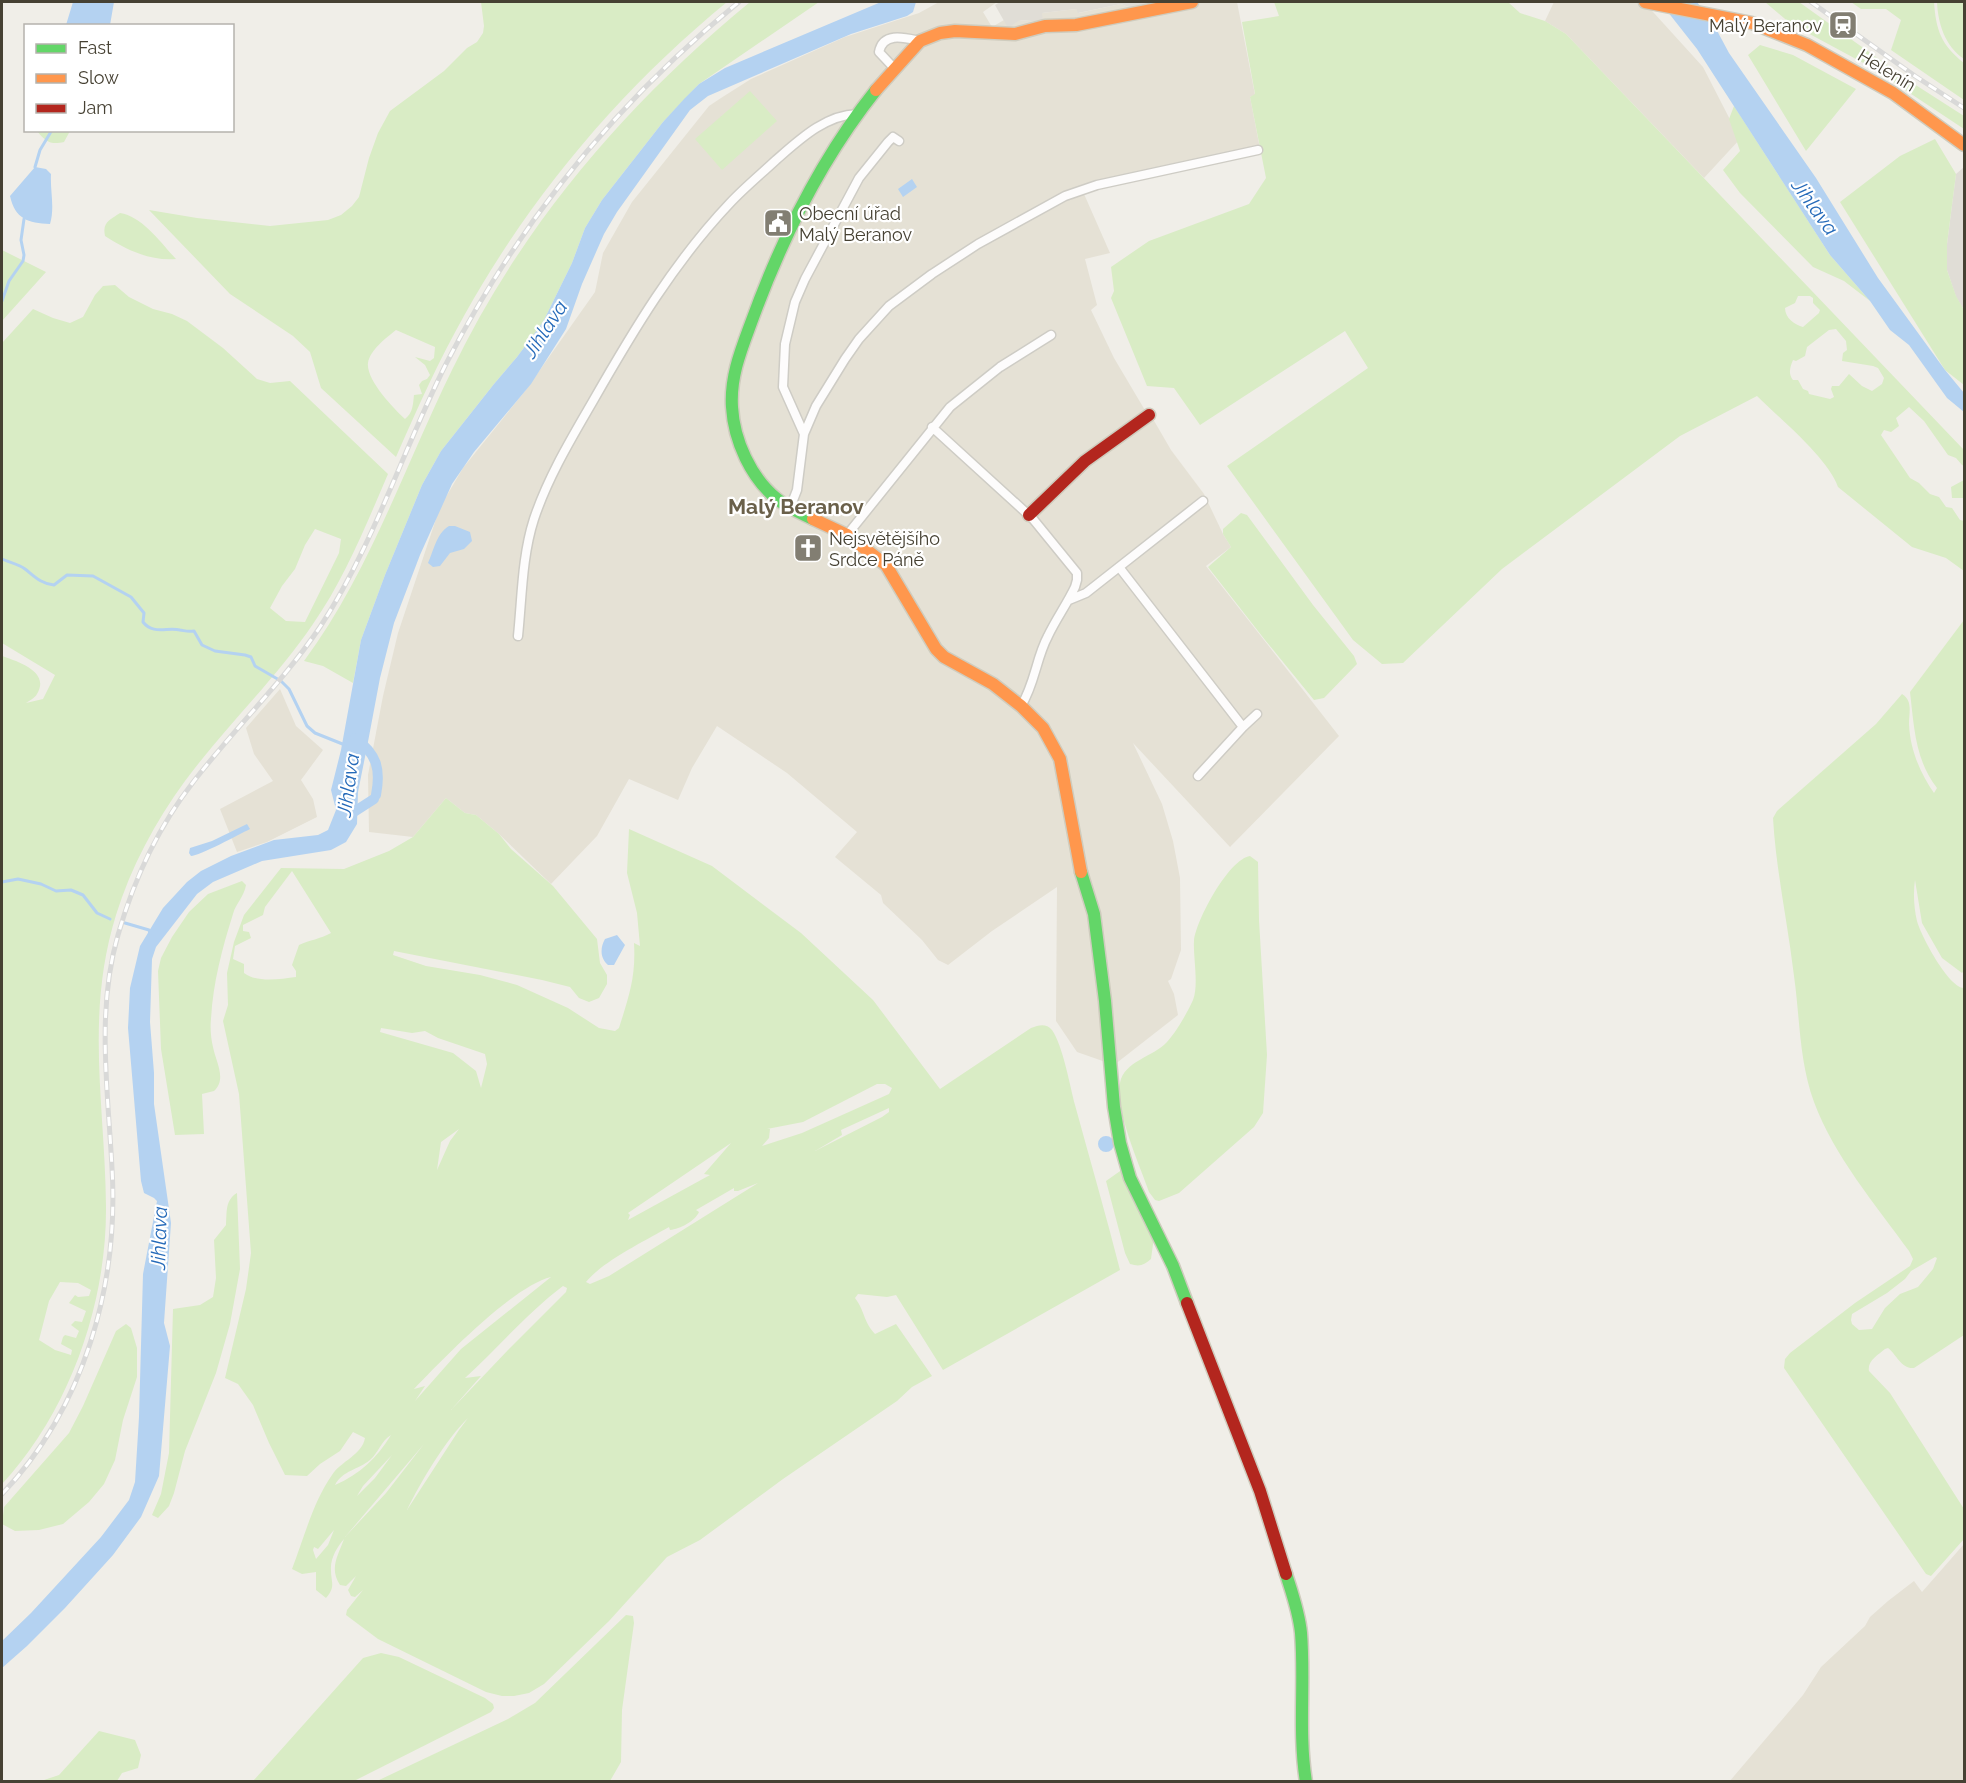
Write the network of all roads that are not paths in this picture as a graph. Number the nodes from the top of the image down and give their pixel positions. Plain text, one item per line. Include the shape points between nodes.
1 (1192, 2) edge
2 (1645, 2) edge
3 (920, 41) junction
4 (894, 68) junction
5 (857, 114) junction
6 (899, 141) dead end
7 (1965, 145) edge
8 (1258, 150) dead end
9 (1051, 335) dead end
10 (1149, 415) dead end
11 (932, 427) junction
12 (804, 434) junction
13 (1203, 501) dead end
14 (790, 508) junction
15 (1029, 515) junction
16 (847, 535) junction
17 (1119, 567) junction
18 (1069, 600) junction
19 (518, 636) dead end
20 (1021, 706) junction
21 (1257, 714) dead end
22 (1243, 727) junction
23 (1198, 776) dead end
24 (1305, 1782) edge

1 - 3 street via 1015,34 955,31
2 - 7 street, Helenín via 1752,23 1807,45 1893,93
3 - 4 street
3 - 4 street via 897,37 885,40 879,52
4 - 5 street
5 - 14 street via 807,195 765,286 735,368 732,407 745,457 764,486
5 - 19 street via 844,114 825,122 748,186 707,229 652,300 545,490 530,536
6 - 12 street via 893,137 859,178 795,302 785,344 783,387
8 - 12 street via 1087,188 978,244 879,315 844,359
9 - 11 street via 1000,367 959,399
10 - 15 street via 1072,472
11 - 15 street
11 - 16 street
12 - 14 street via 801,472
13 - 17 street
14 - 16 street
15 - 18 street via 1077,573
16 - 20 street via 885,565 926,635 944,657 993,684
17 - 18 street via 1086,593
17 - 22 street
18 - 20 street via 1048,636 1029,694
20 - 24 street via 1043,728 1063,770 1080,869 1094,914 1114,1107 1130,1178 1178,1278 1260,1491 1296,1605 1301,1632
21 - 22 street
22 - 23 street

